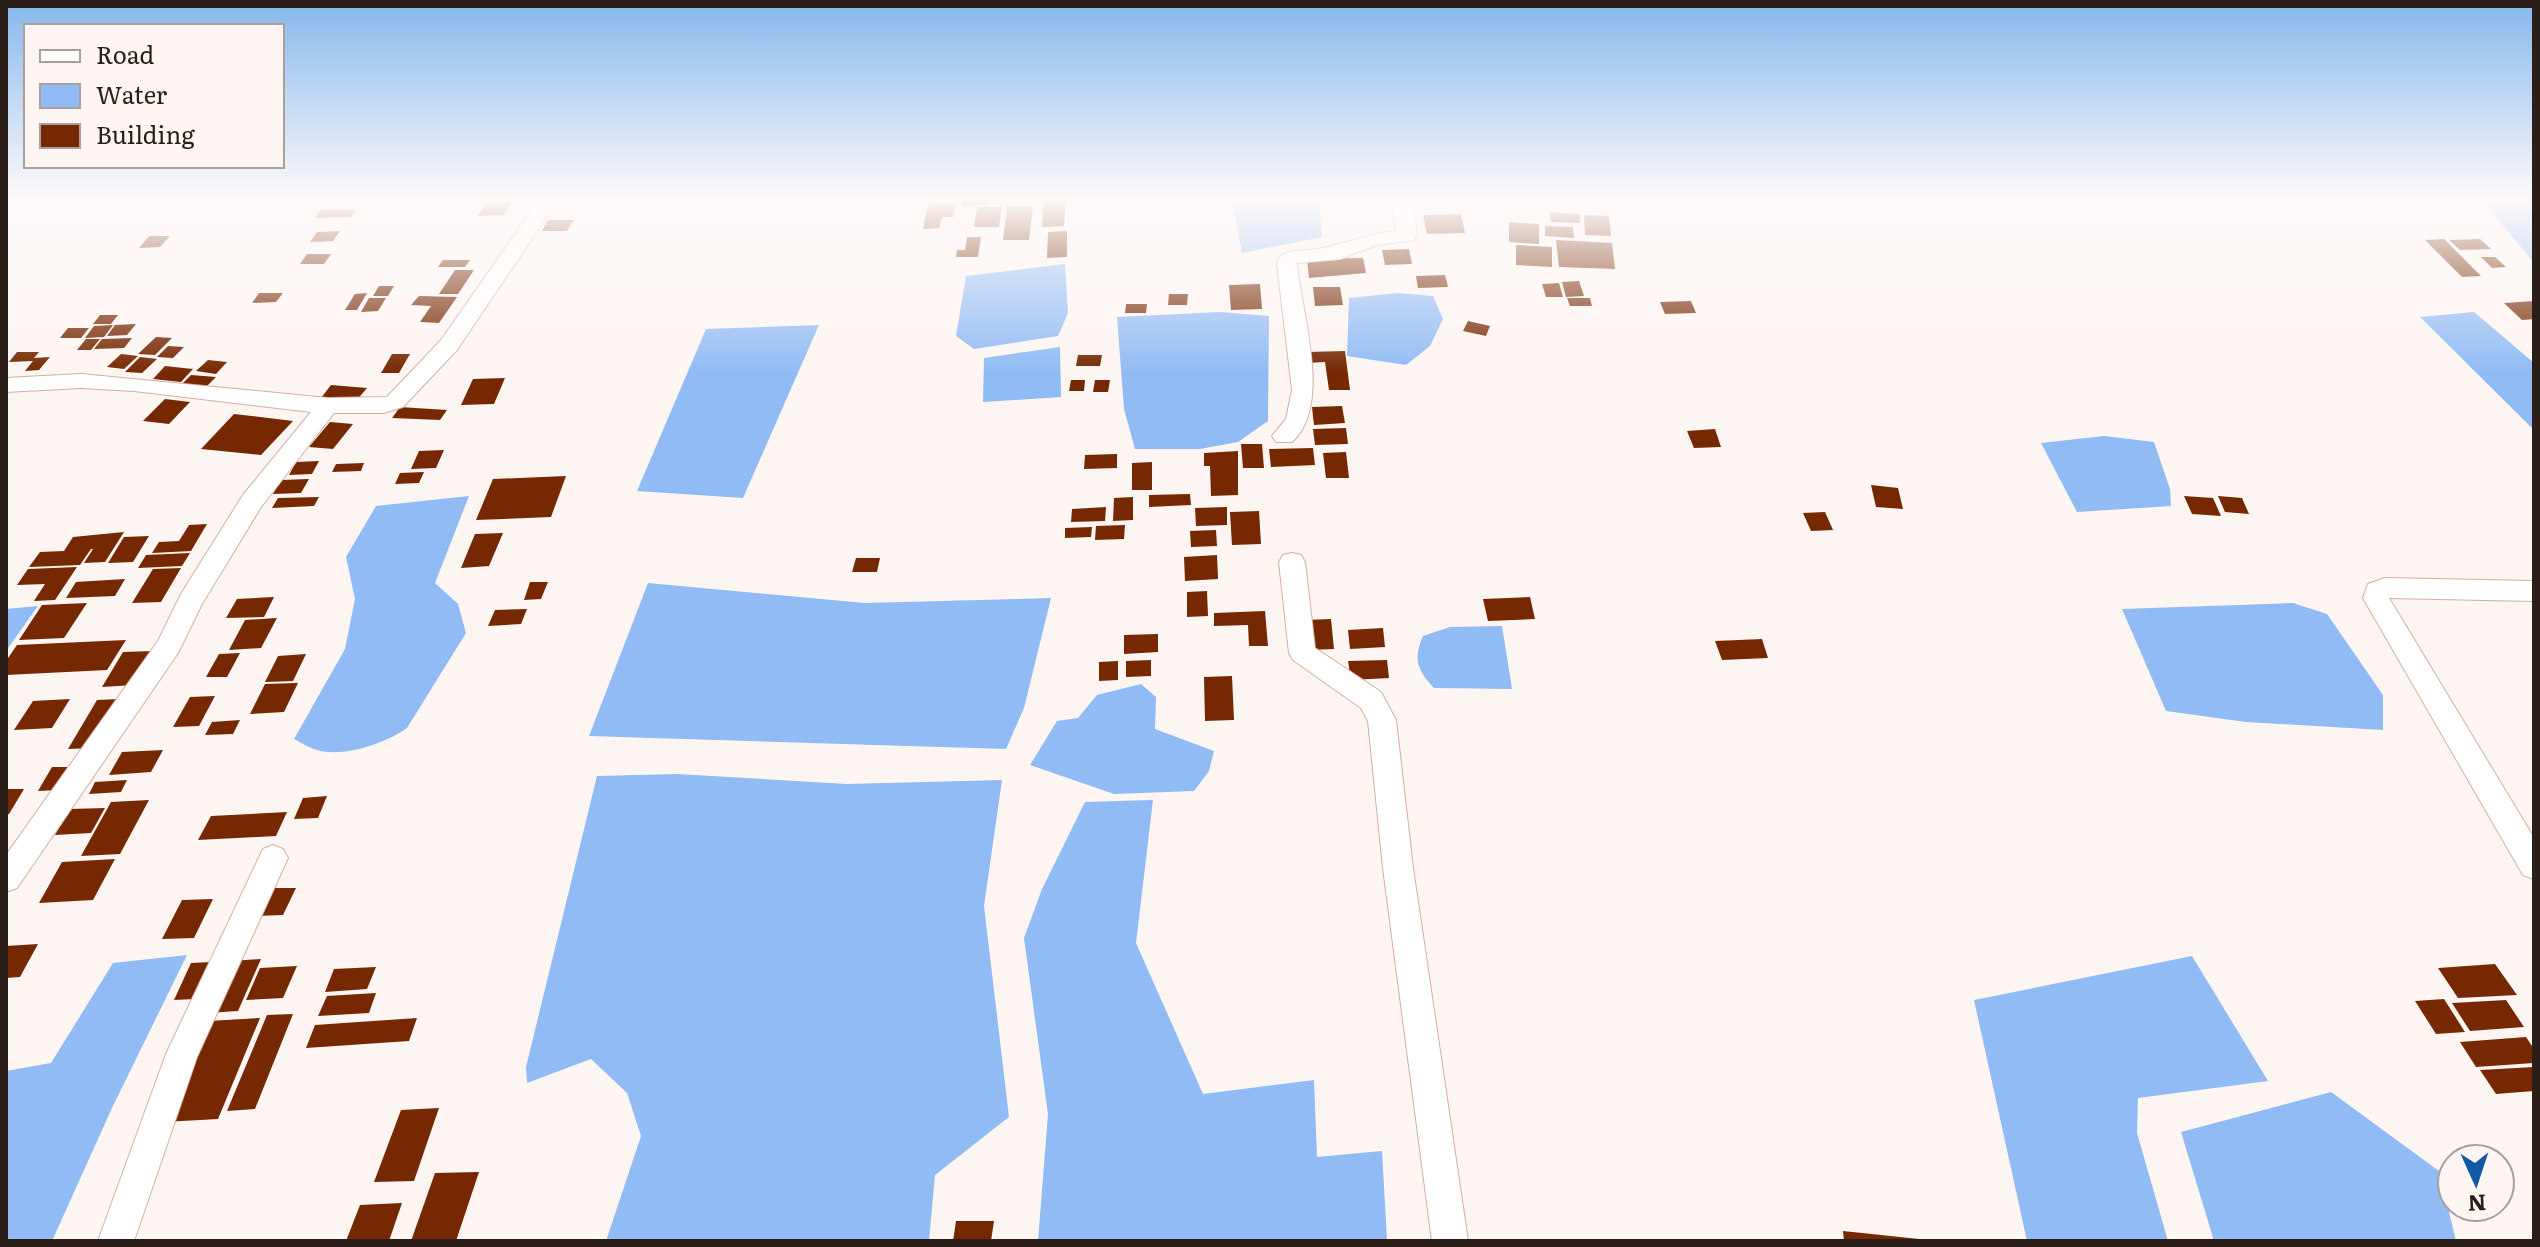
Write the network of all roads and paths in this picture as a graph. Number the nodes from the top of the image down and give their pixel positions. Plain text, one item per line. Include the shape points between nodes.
1 (509, 258) edge
2 (1289, 258) edge
3 (6, 385) edge
4 (328, 406) junction
5 (1284, 436) dead end
6 (1292, 562) dead end
7 (2534, 591) edge
8 (273, 858) dead end
9 (2534, 866) edge
10 (6, 879) edge
11 (116, 1241) edge
12 (1450, 1241) edge

1 - 4 street via 449,345 395,402
2 - 5 street via 1303,390 1297,419
3 - 4 street via 134,384
4 - 10 street via 252,501 190,601 169,646
6 - 12 street via 1302,653 1371,700 1382,720
7 - 9 street via 2385,588 2376,598
8 - 11 street via 182,1054

